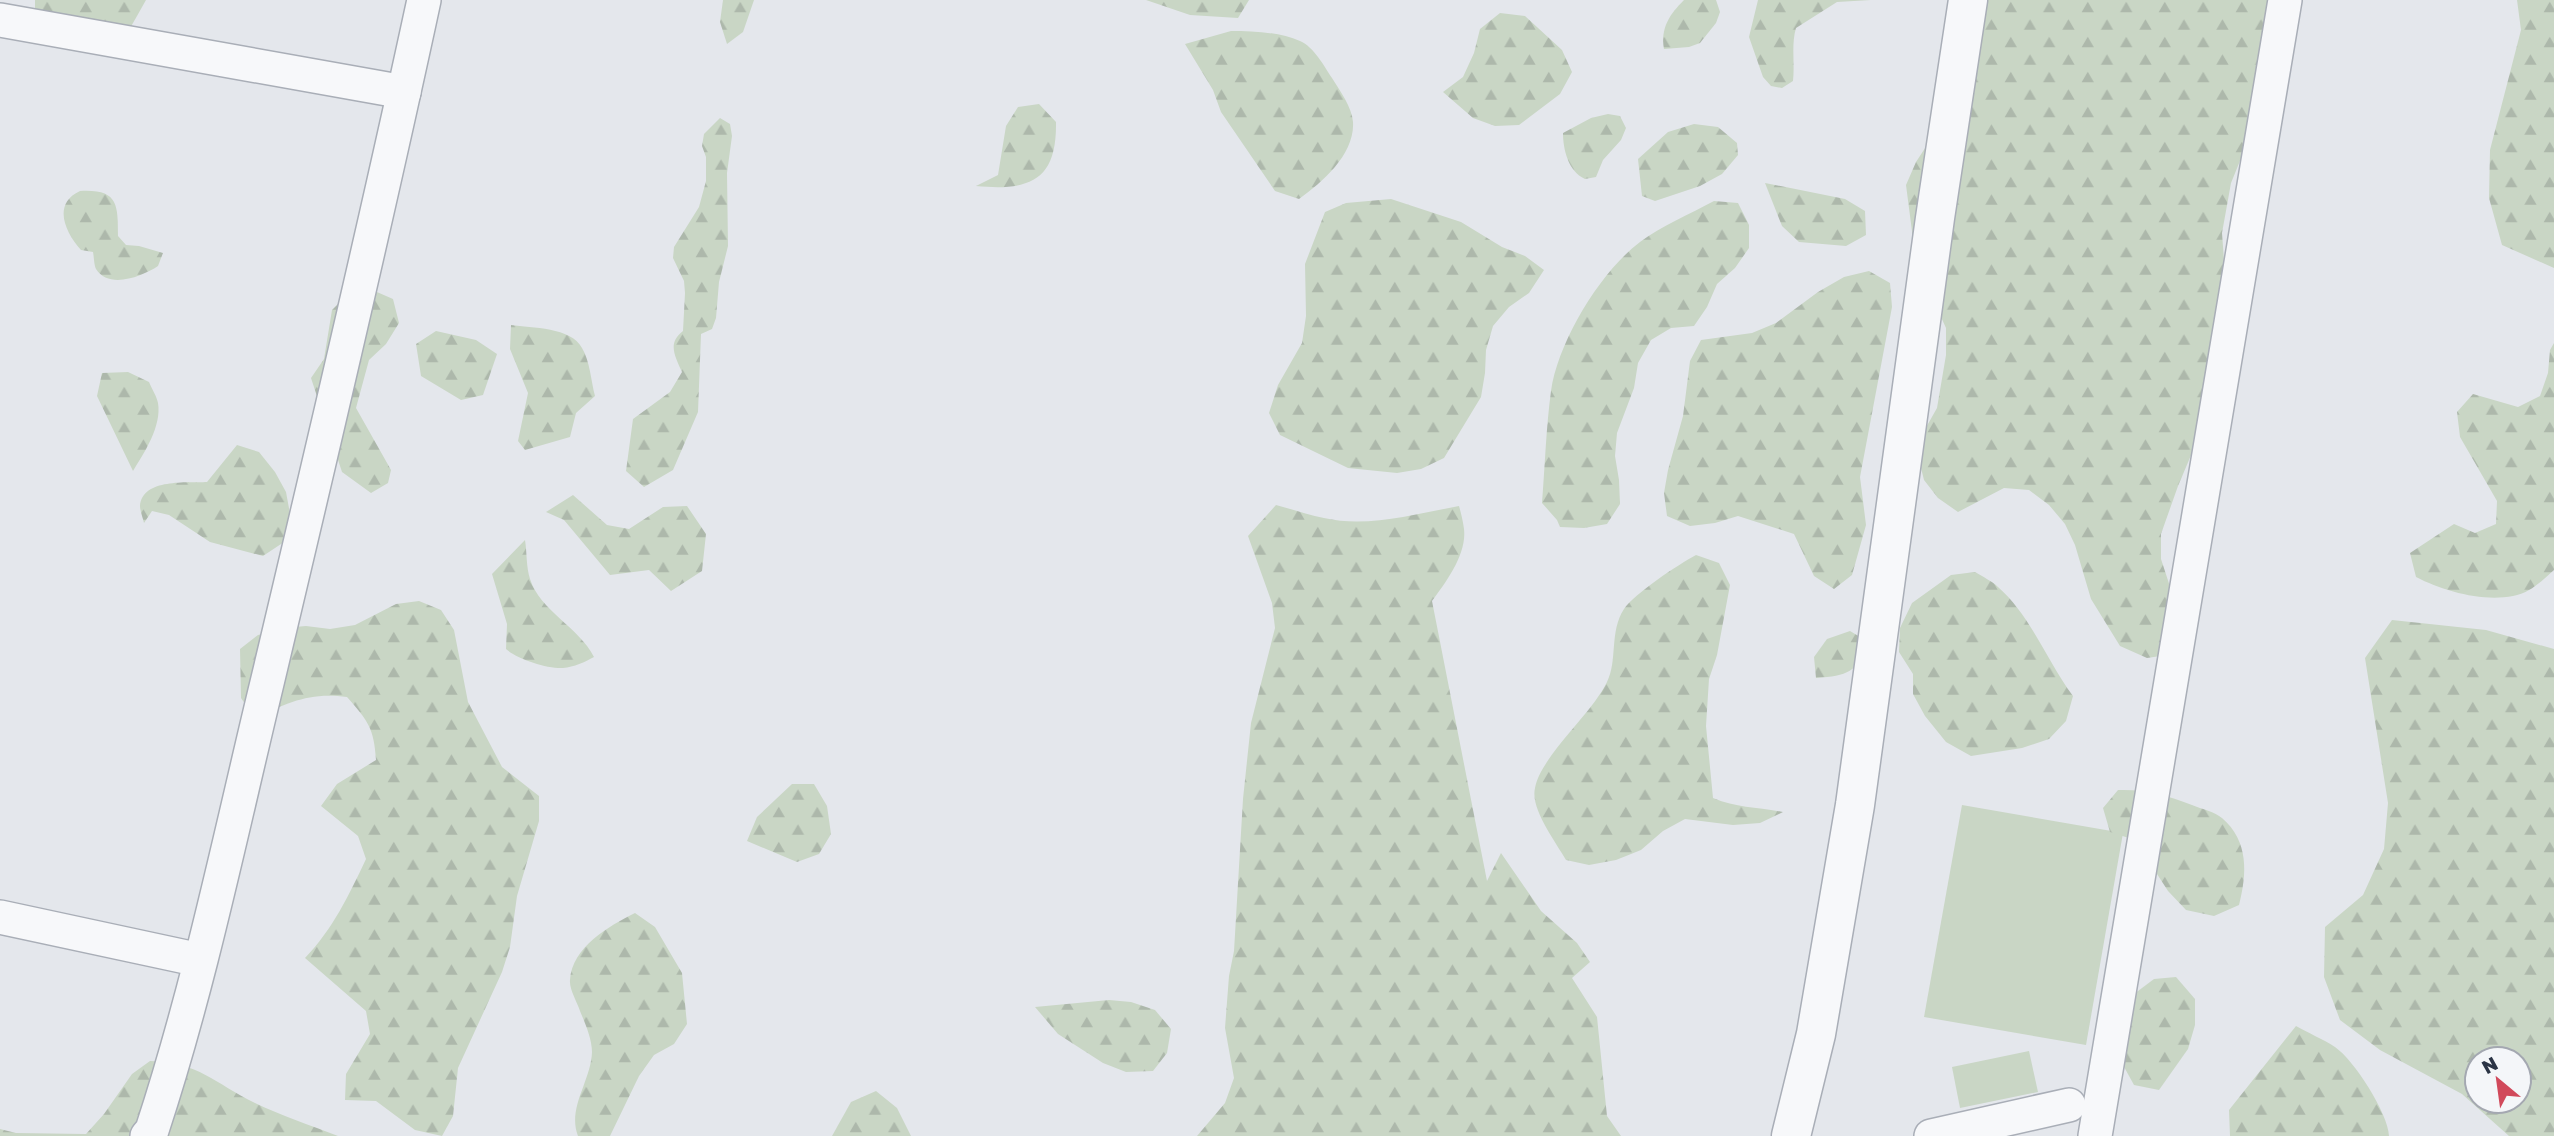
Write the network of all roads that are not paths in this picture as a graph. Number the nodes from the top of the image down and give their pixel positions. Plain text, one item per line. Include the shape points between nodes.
1 (424, 0) edge
2 (1968, 0) edge
3 (2285, 0) edge
4 (0, 20) edge
5 (404, 92) junction
6 (0, 917) edge
7 (201, 960) junction
8 (2069, 1105) dead end
9 (147, 1136) edge
10 (1791, 1136) edge
11 (1931, 1136) edge
12 (2095, 1136) edge

1 - 5 street
2 - 10 street via 1855,805 1816,1034
3 - 12 street
4 - 5 street
5 - 7 street
6 - 7 street
7 - 9 street
8 - 11 street

